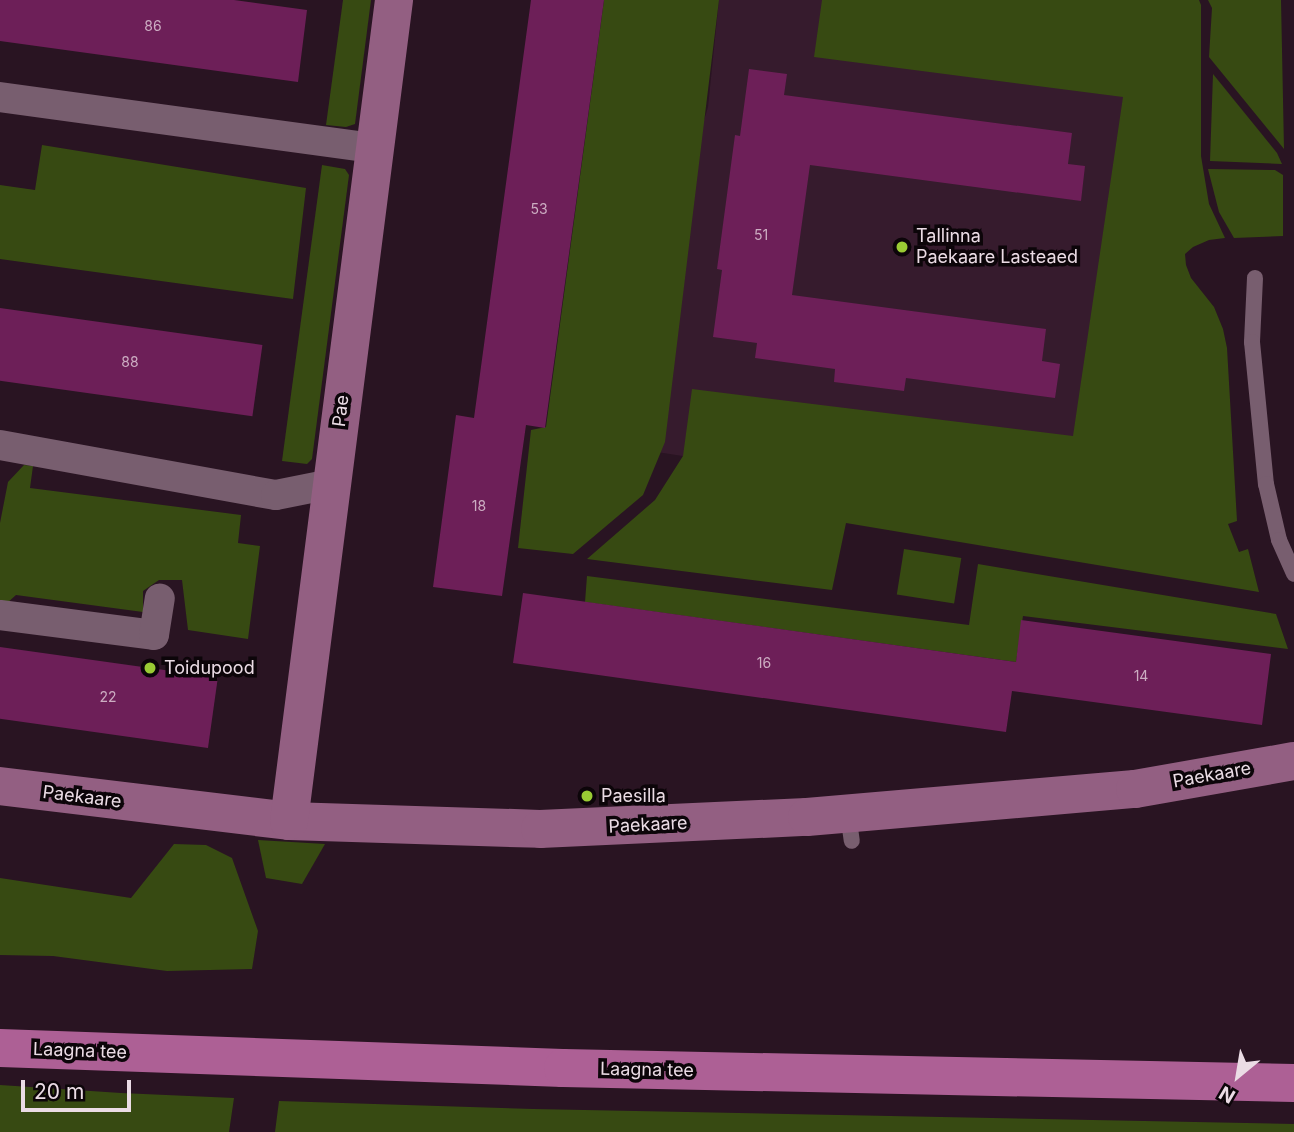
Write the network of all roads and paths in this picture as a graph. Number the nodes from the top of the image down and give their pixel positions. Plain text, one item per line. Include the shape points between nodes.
1 (394, 0) edge
2 (0, 97) edge
3 (374, 148) junction
4 (1255, 278) dead end
5 (0, 445) edge
6 (331, 484) junction
7 (1294, 574) edge
8 (160, 598) dead end
9 (0, 615) edge
10 (1294, 761) edge
11 (0, 786) edge
12 (289, 821) junction
13 (0, 1048) edge
14 (1294, 1083) edge

1 - 3 street, Pae
2 - 3 street
3 - 6 street, Pae
4 - 7 lane via 1252,342 1266,484 1279,540
5 - 6 street via 276,495
6 - 12 street, Pae
8 - 9 street via 154,635
10 - 12 street, Paekaare via 1135,789 850,827 540,829
11 - 12 street, Paekaare
13 - 14 main road, Laagna tee via 550,1068

